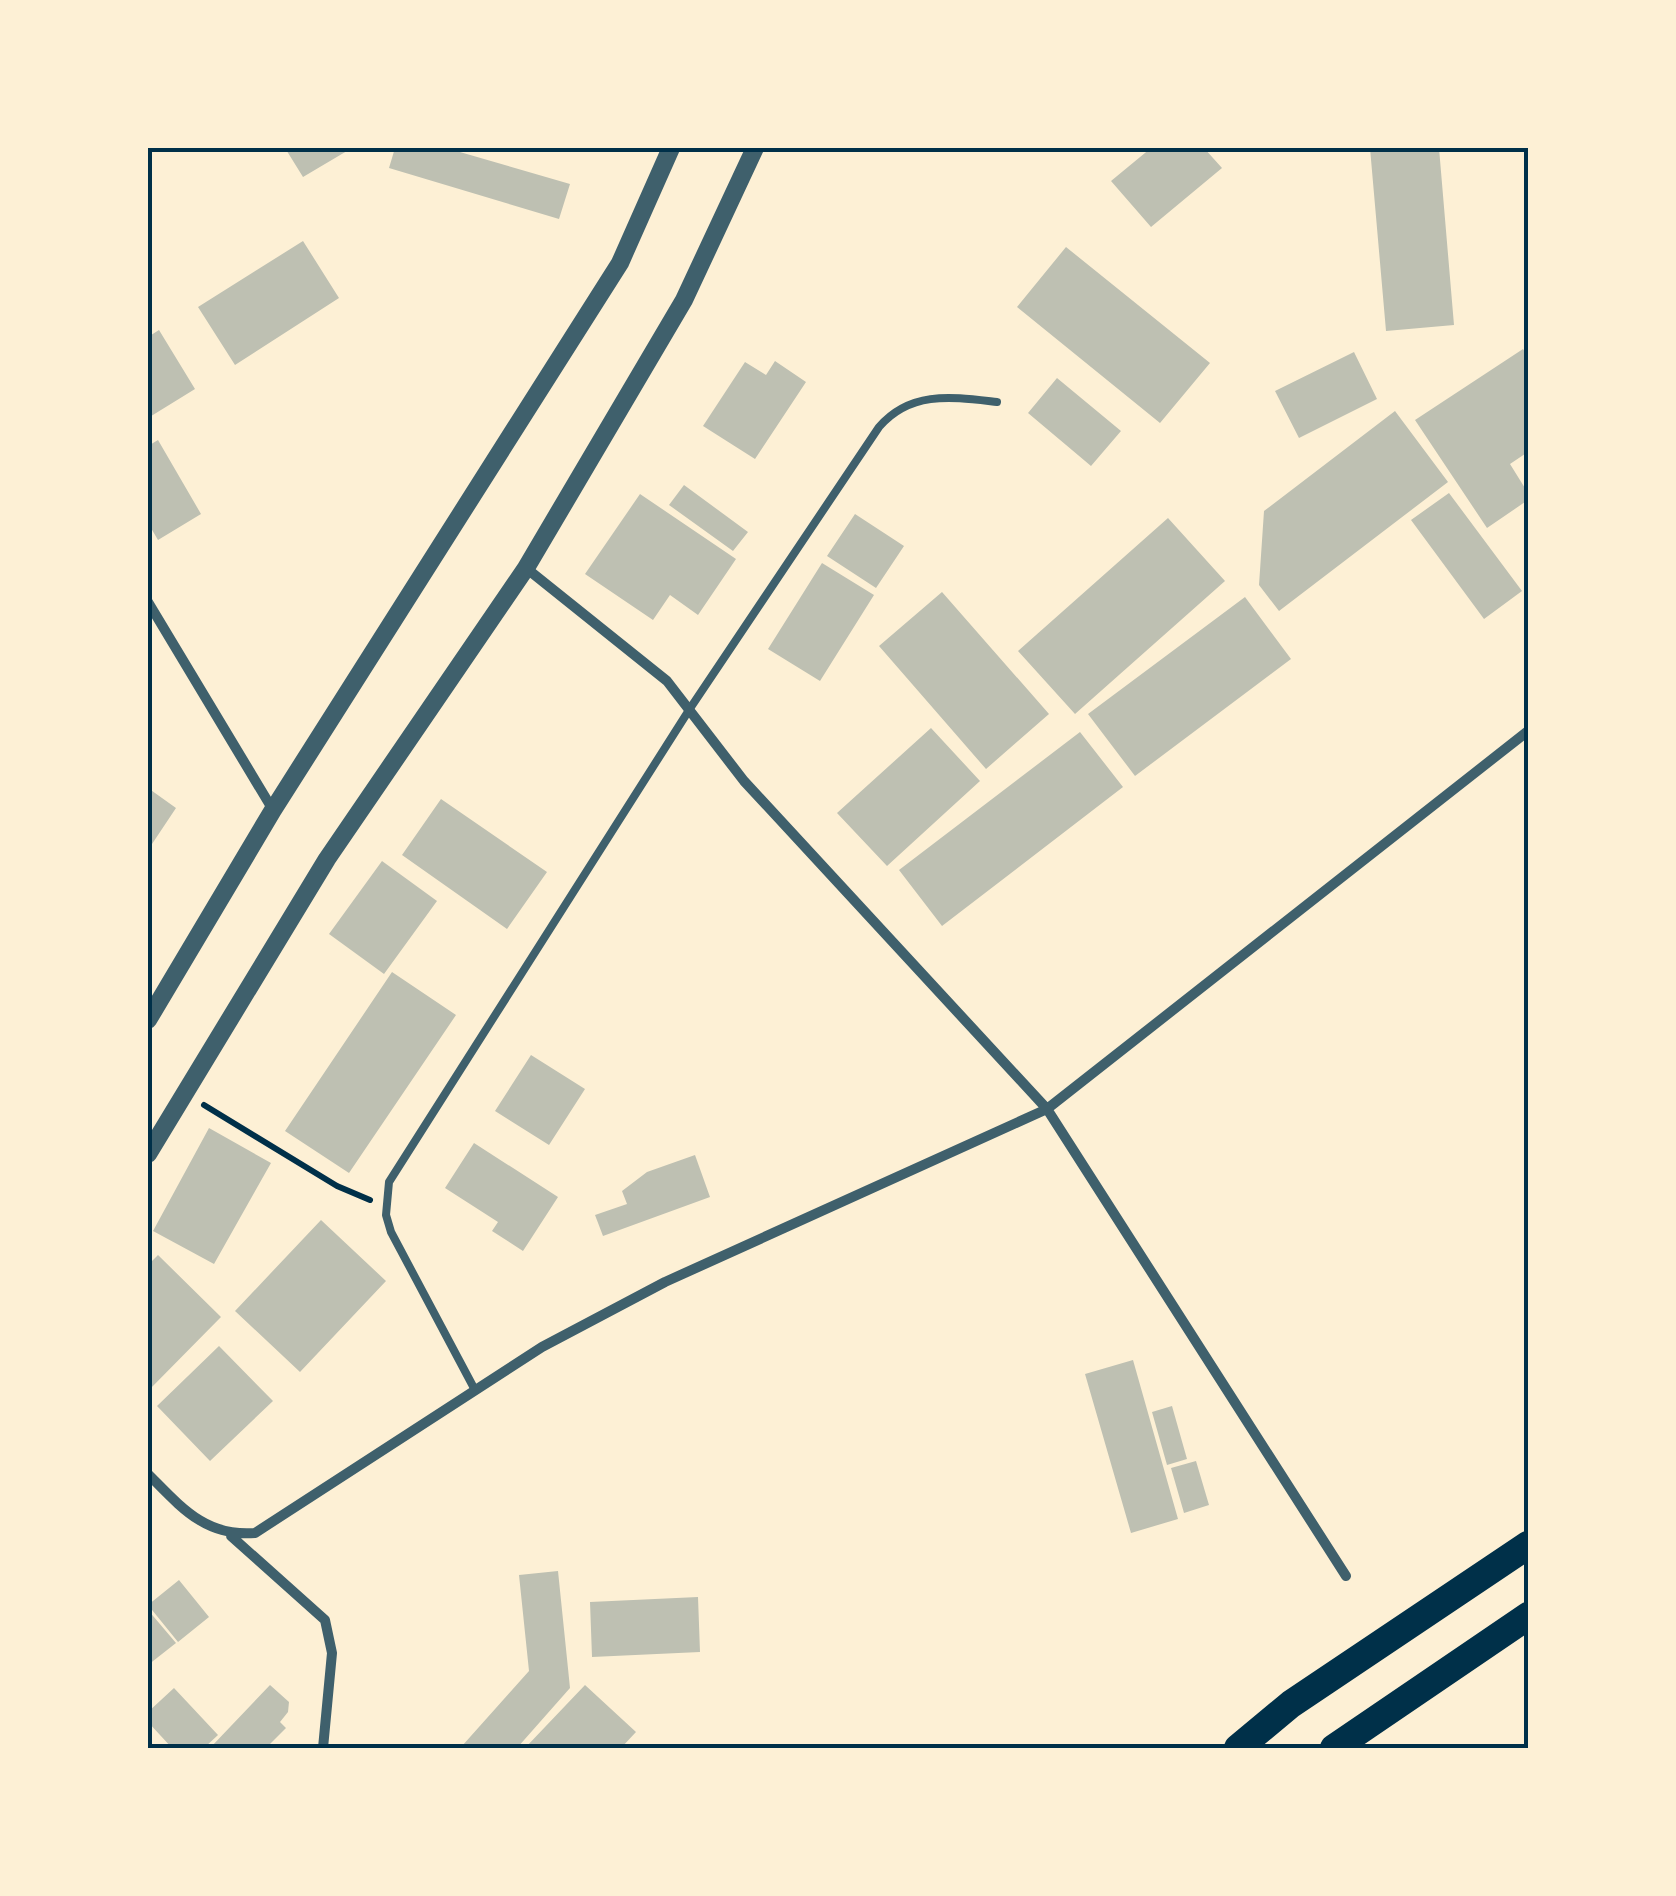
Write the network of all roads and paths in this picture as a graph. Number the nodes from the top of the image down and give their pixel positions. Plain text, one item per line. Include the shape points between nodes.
1 (670, 148) edge
2 (755, 148) edge
3 (998, 402) dead end
4 (526, 568) junction
5 (148, 602) edge
6 (691, 707) junction
7 (1528, 731) edge
8 (273, 810) junction
9 (148, 1020) edge
10 (186, 1094) junction
11 (1048, 1110) junction
12 (148, 1154) edge
13 (386, 1204) junction
14 (475, 1390) junction
15 (148, 1474) edge
16 (230, 1535) junction
17 (1528, 1545) edge
18 (1346, 1576) dead end
19 (1528, 1616) edge
20 (322, 1748) edge
21 (1238, 1748) edge
22 (1334, 1748) edge

1 - 8 street via 620,263
2 - 4 street via 684,300
3 - 6 lane via 934,398 889,416
4 - 6 street
4 - 10 street via 326,859
5 - 8 street
6 - 11 street via 744,781
6 - 13 lane via 390,1182
7 - 11 street
8 - 9 street
10 - 12 street
10 - 13 path via 336,1186
11 - 14 street via 666,1282
11 - 18 street
13 - 14 lane via 390,1232
14 - 16 street via 275,1524
15 - 16 street via 187,1514
16 - 20 street via 325,1620 332,1666
17 - 21 highway via 1291,1704
19 - 22 highway

